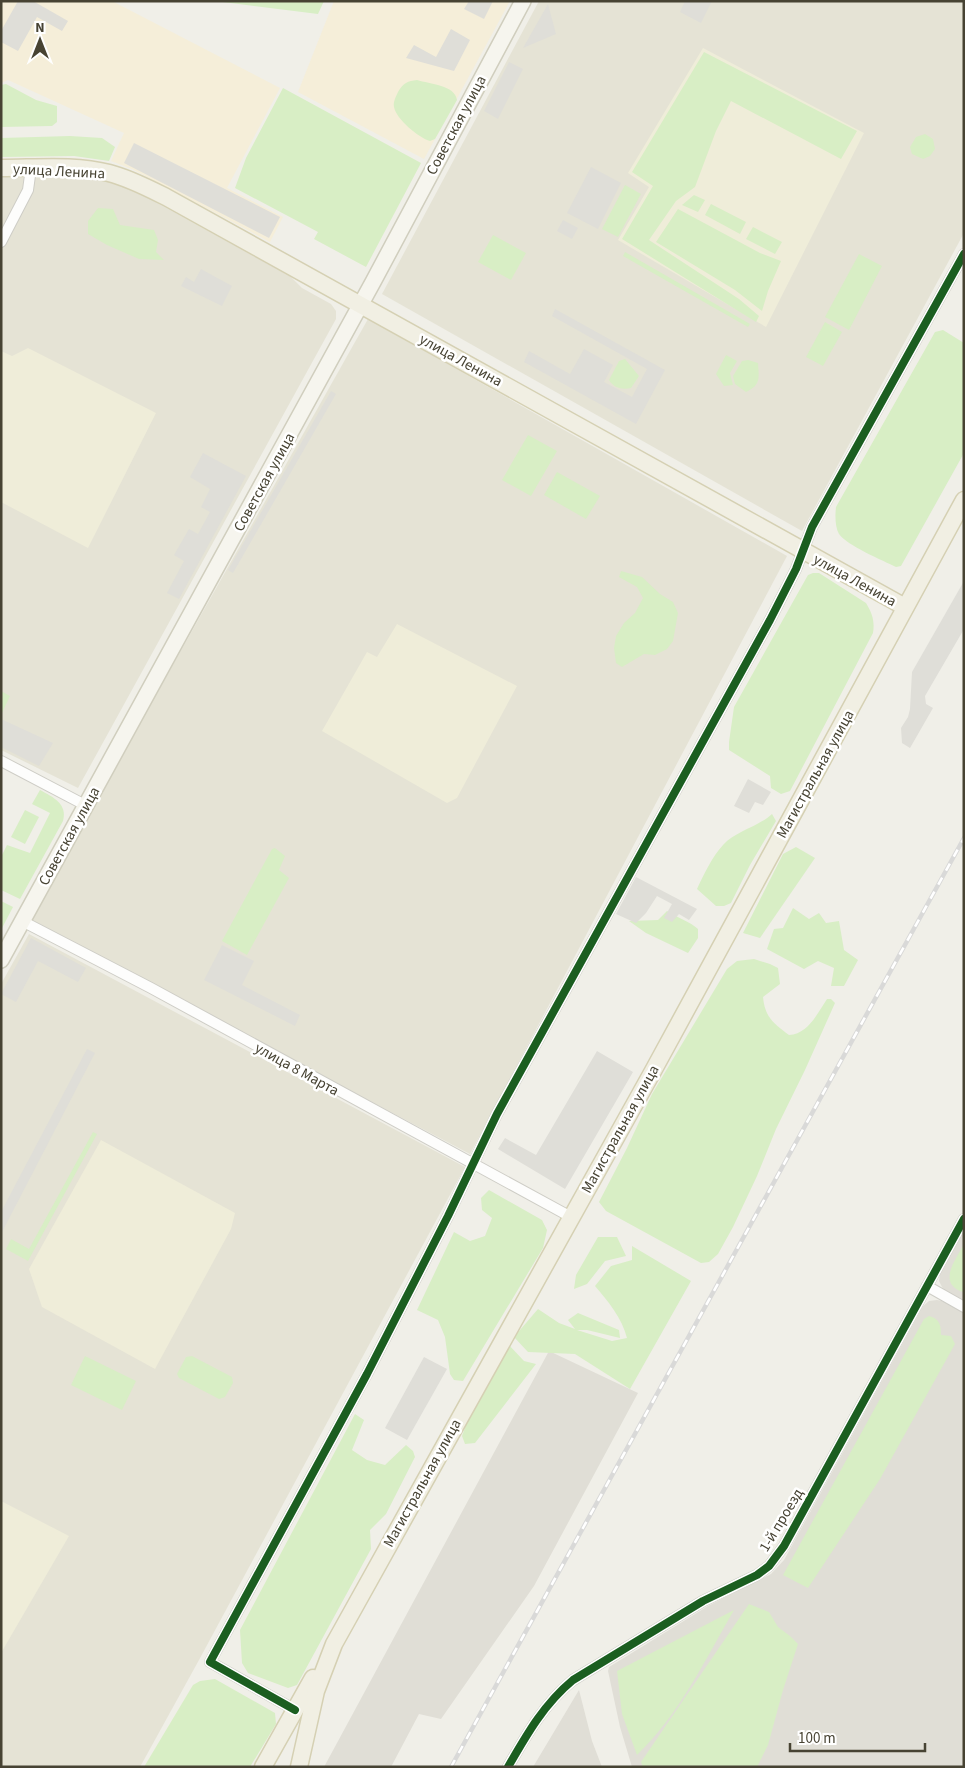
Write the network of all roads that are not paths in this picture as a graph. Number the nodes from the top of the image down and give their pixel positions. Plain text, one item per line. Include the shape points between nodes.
1 (523, 1) edge
2 (1, 168) edge
3 (31, 168) junction
4 (1, 242) edge
5 (964, 254) edge
6 (360, 304) junction
7 (964, 500) edge
8 (803, 551) junction
9 (905, 607) junction
10 (1, 762) edge
11 (85, 805) junction
12 (22, 921) junction
13 (1, 960) edge
14 (474, 1164) junction
15 (571, 1217) junction
16 (964, 1219) edge
17 (927, 1286) junction
18 (964, 1307) edge
19 (334, 1644) junction
20 (295, 1710) junction
21 (263, 1767) edge
22 (299, 1767) edge
23 (508, 1767) edge

1 - 6 main road, Советская улица
2 - 3 main road, улица Ленина
3 - 4 street via 28,190
3 - 6 main road, улица Ленина via 97,170 128,179
5 - 8 street via 812,527
6 - 8 main road, улица Ленина
6 - 11 main road, Советская улица
7 - 9 main road, Магистральная улица
8 - 9 main road, улица Ленина
8 - 14 street via 770,620 497,1114
9 - 15 main road, Магистральная улица
10 - 11 street
11 - 12 main road, Советская улица
12 - 13 main road, Советская улица
12 - 14 street, улица 8 Марта
14 - 15 street, улица 8 Марта
14 - 20 street via 367,1374 210,1662
15 - 19 main road, Магистральная улица
16 - 17 street, 1-й проезд
17 - 18 street
17 - 23 street, 1-й проезд via 784,1546 769,1566 703,1601 573,1680 540,1713
19 - 20 main road
19 - 22 main road, Магистральная улица via 316,1691
20 - 21 main road

